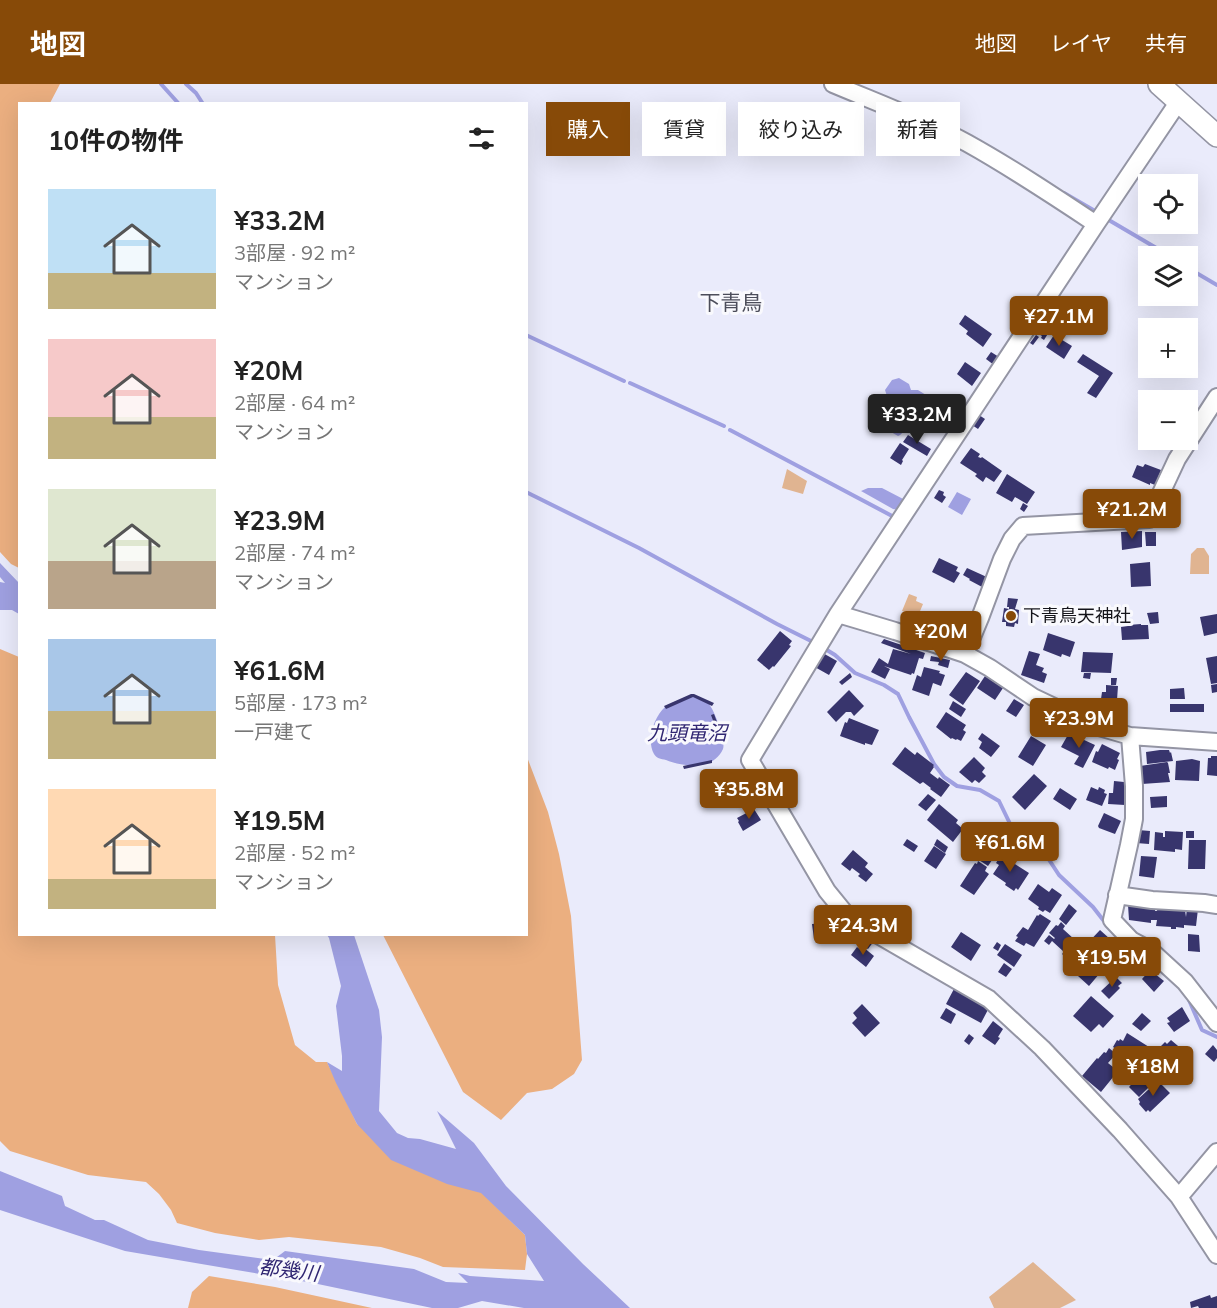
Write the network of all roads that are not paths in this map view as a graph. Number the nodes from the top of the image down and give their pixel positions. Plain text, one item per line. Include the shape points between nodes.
1 (833, 84) edge
2 (1159, 84) edge
3 (1179, 102) junction
4 (1217, 136) edge
5 (1096, 224) junction
6 (1217, 397) edge
7 (838, 614) junction
8 (965, 654) junction
9 (1130, 736) junction
10 (1217, 742) edge
11 (1118, 895) junction
12 (1217, 905) edge
13 (1217, 1023) edge
14 (1217, 1152) edge
15 (1179, 1197) junction
16 (1217, 1256) edge

1 - 5 street via 966,143
2 - 3 main road
3 - 4 main road
3 - 5 street
5 - 7 street
6 - 8 street via 1178,459 1149,519 1023,526 1002,559
7 - 8 street
7 - 15 street via 750,760 828,891 849,918 989,999 1042,1048
8 - 9 street via 1050,706 1092,725
9 - 10 street
9 - 11 street via 1134,819
11 - 12 street
11 - 13 street via 1112,920 1185,982
14 - 15 street
15 - 16 street

